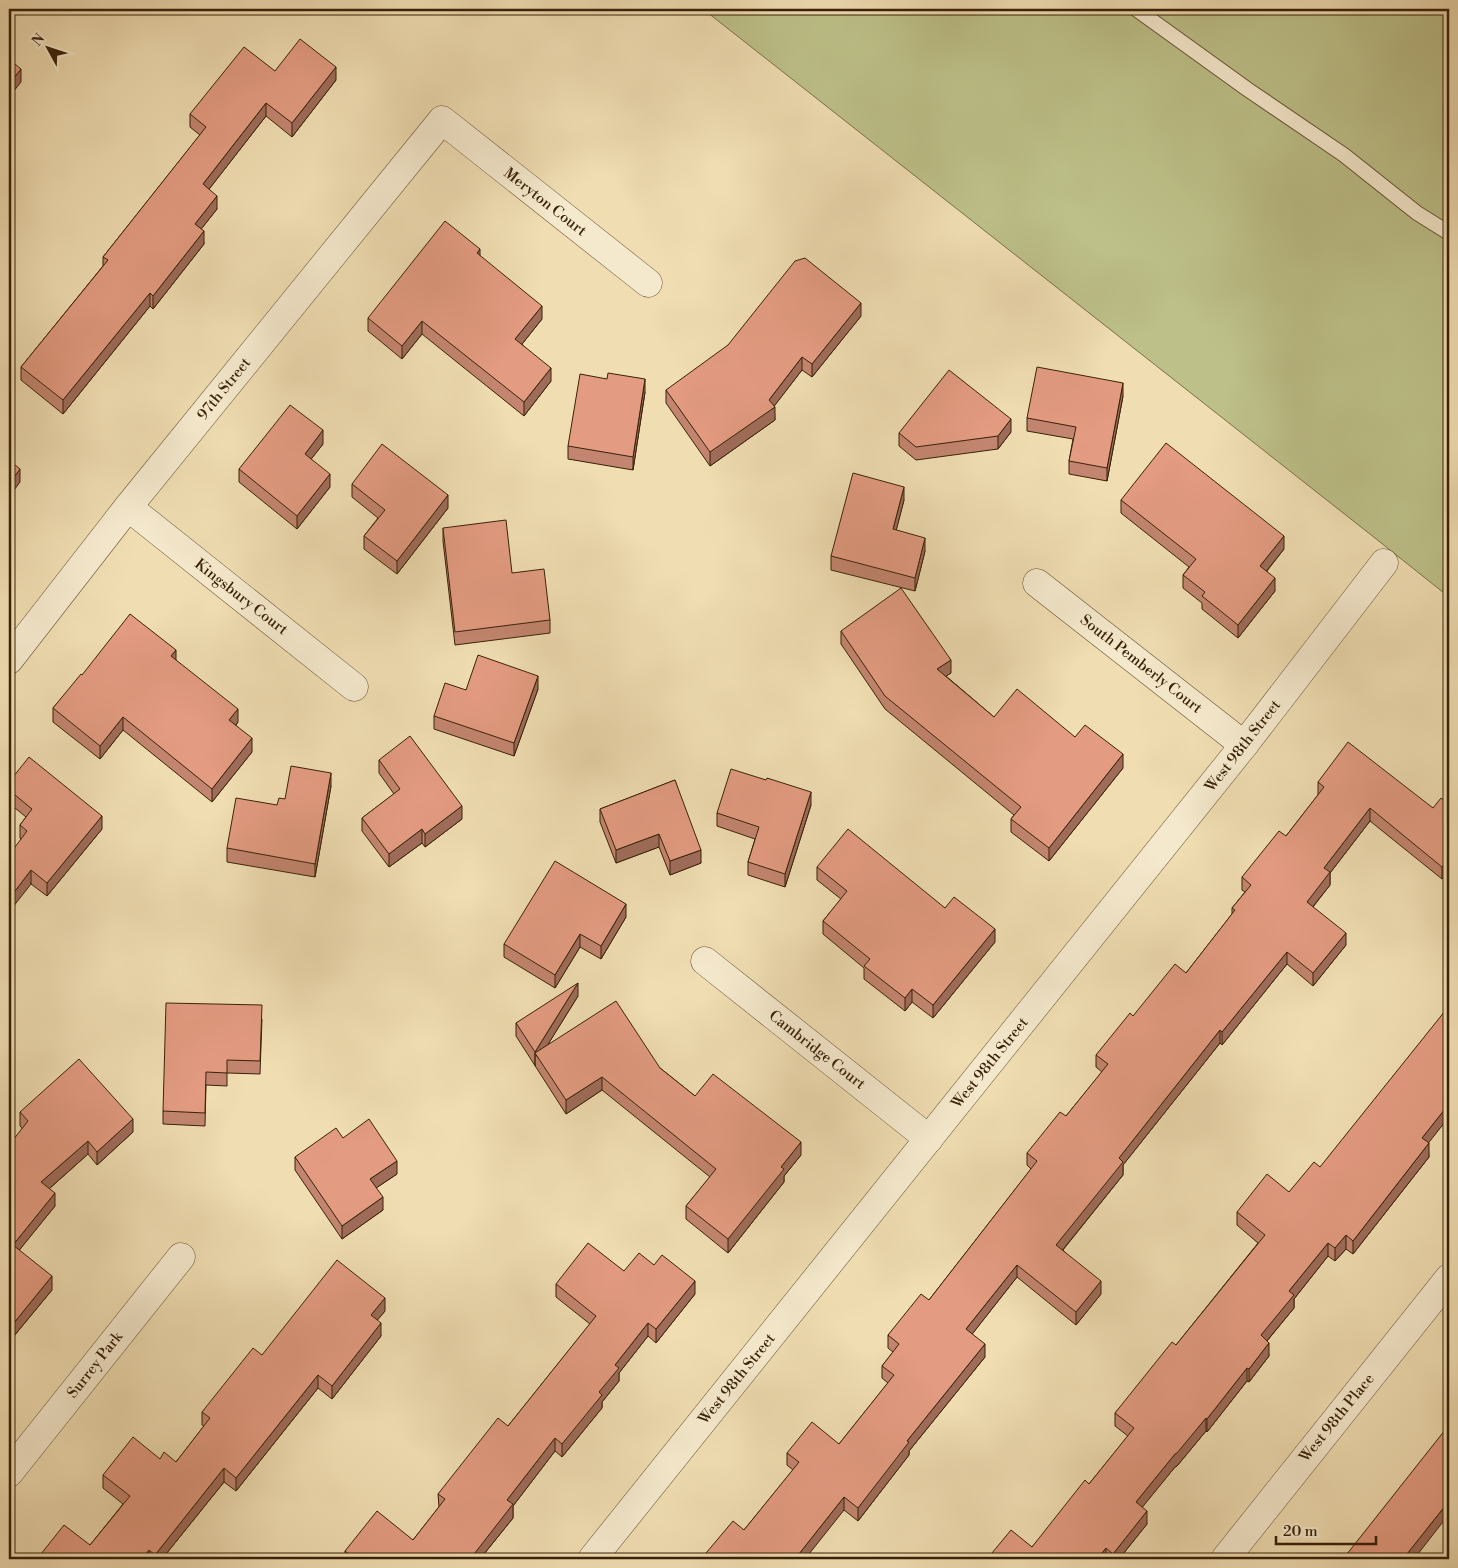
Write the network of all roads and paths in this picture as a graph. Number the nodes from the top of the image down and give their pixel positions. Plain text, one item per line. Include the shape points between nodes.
1 (1136, 9) edge
2 (442, 120) joint
3 (1449, 233) edge
4 (648, 283) dead end
5 (128, 507) junction
6 (1384, 563) dead end
7 (1037, 583) dead end
8 (9, 660) edge
9 (354, 687) dead end
10 (1244, 745) junction
11 (705, 961) dead end
12 (929, 1139) junction
13 (181, 1257) dead end
14 (1449, 1278) edge
15 (9, 1474) edge
16 (592, 1559) edge
17 (1225, 1559) edge

1 - 3 lane
2 - 4 street, Meryton Court
2 - 5 street, 97th Street
5 - 8 street, 97th Street
5 - 9 street, Kingsbury Court
6 - 10 street, West 98th Street
7 - 10 street, South Pemberly Court
10 - 12 street, West 98th Street
11 - 12 street, Cambridge Court
12 - 16 street, West 98th Street
13 - 15 street, Surrey Park
14 - 17 street, West 98th Place

